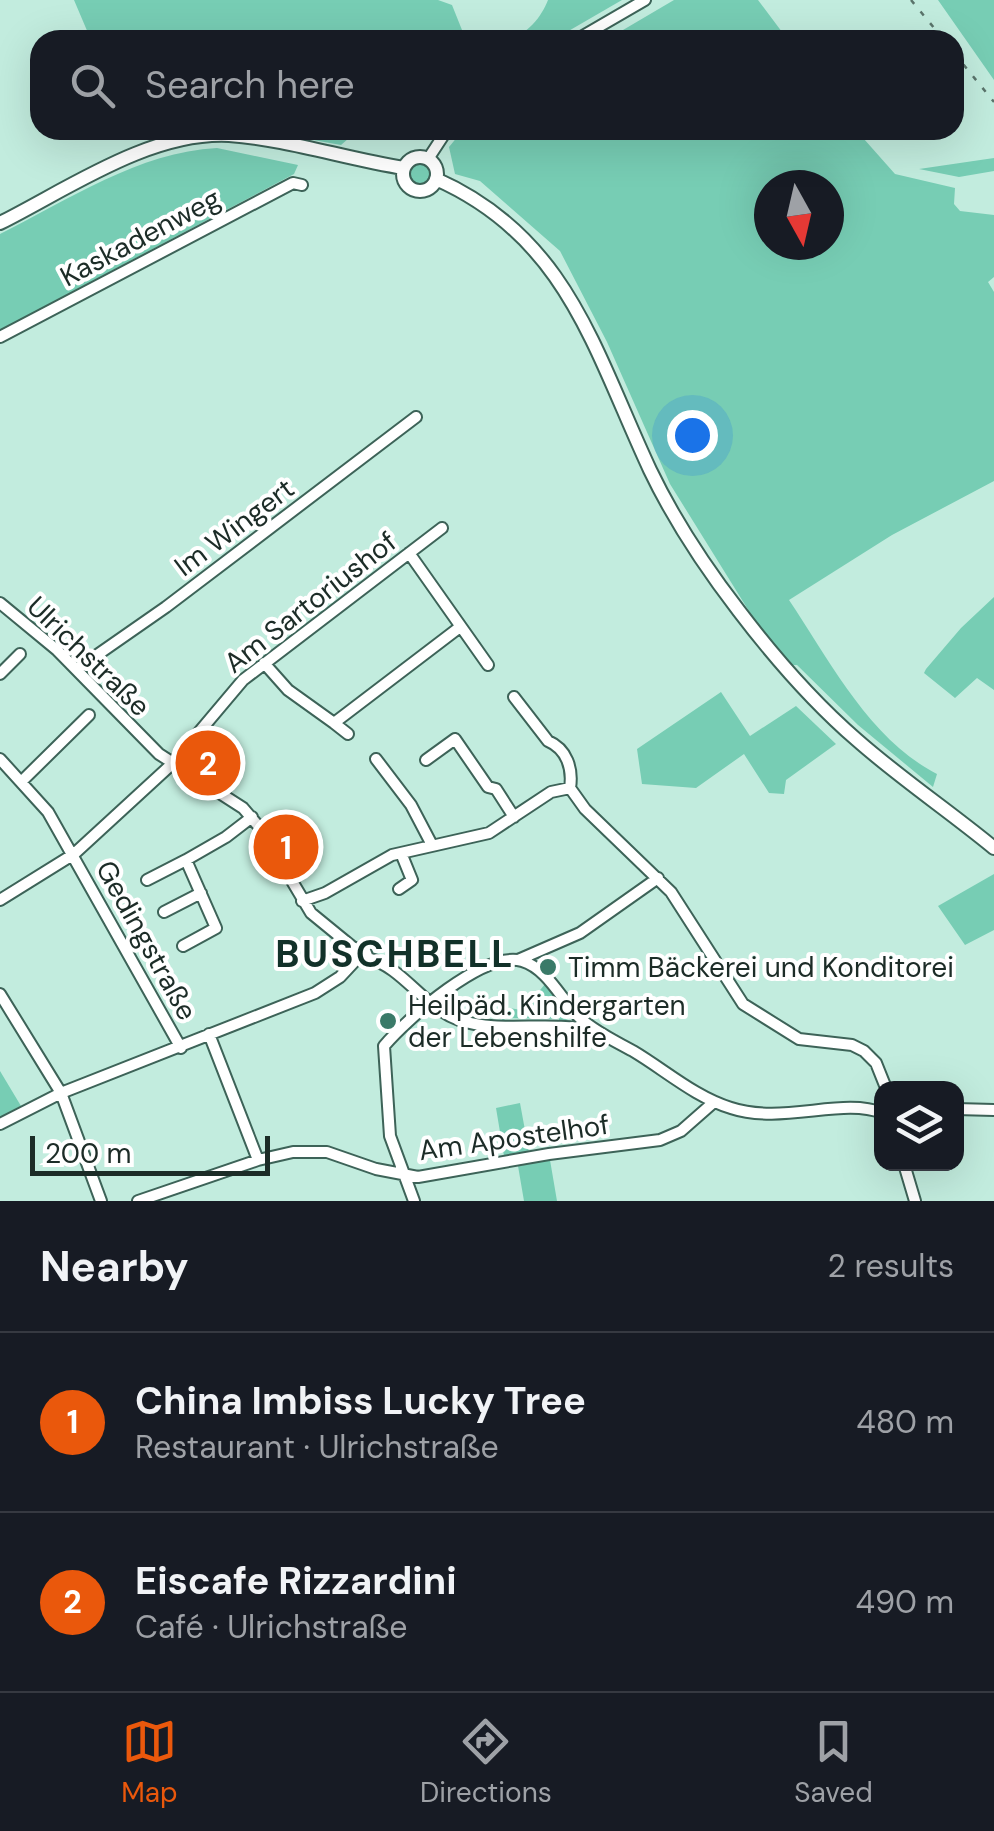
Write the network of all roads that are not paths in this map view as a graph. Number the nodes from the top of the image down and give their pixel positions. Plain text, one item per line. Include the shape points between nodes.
1 (645, 0) edge
2 (593, 30) edge
3 (182, 140) edge
4 (259, 140) edge
5 (440, 140) edge
6 (428, 159) junction
7 (404, 168) junction
8 (436, 179) junction
9 (302, 185) dead end
10 (0, 223) edge
11 (0, 337) edge
12 (416, 417) dead end
13 (442, 528) dead end
14 (409, 554) junction
15 (0, 603) edge
16 (460, 627) junction
17 (20, 654) dead end
18 (264, 663) junction
19 (488, 665) dead end
20 (77, 669) junction
21 (0, 674) edge
22 (514, 696) dead end
23 (89, 715) dead end
24 (334, 722) junction
25 (348, 734) dead end
26 (0, 759) edge
27 (376, 759) dead end
28 (426, 760) dead end
29 (173, 764) junction
30 (22, 781) junction
31 (570, 788) junction
32 (252, 816) junction
33 (514, 817) junction
34 (484, 835) junction
35 (432, 846) junction
36 (489, 848) dead end
37 (994, 848) edge
38 (401, 853) junction
39 (74, 854) junction
40 (186, 860) junction
41 (658, 878) junction
42 (147, 880) dead end
43 (399, 889) dead end
44 (201, 893) junction
45 (0, 900) edge
46 (302, 901) junction
47 (164, 912) dead end
48 (182, 946) dead end
49 (355, 949) junction
50 (368, 958) junction
51 (518, 960) junction
52 (354, 962) junction
53 (0, 994) edge
54 (427, 1004) junction
55 (574, 1011) junction
56 (568, 1027) junction
57 (598, 1032) junction
58 (209, 1034) junction
59 (181, 1048) junction
60 (883, 1081) edge
61 (62, 1093) junction
62 (714, 1102) junction
63 (874, 1109) edge
64 (964, 1109) edge
65 (994, 1110) edge
66 (0, 1124) edge
67 (258, 1160) junction
68 (906, 1171) edge
69 (404, 1174) junction
70 (101, 1201) edge
71 (138, 1201) edge
72 (414, 1201) edge
73 (915, 1201) edge

1 - 2 street
3 - 10 street via 132,156
4 - 7 street
5 - 6 street
6 - 7 street via 414,158
6 - 8 street
7 - 8 street via 407,185 417,190
8 - 37 street via 496,212 544,259 680,524 768,646 858,741
9 - 11 street, Kaskadenweg via 293,183
12 - 20 street, Im Wingert
13 - 14 street, Am Sartoriushof
14 - 16 street
14 - 18 street, Am Sartoriushof
15 - 20 street, Ulrichstraße
16 - 19 street
16 - 24 street
17 - 21 street
18 - 24 street via 288,690
18 - 29 street, Am Sartoriushof via 238,684
20 - 29 street, Ulrichstraße
22 - 31 street via 570,764
23 - 30 street
24 - 25 street
26 - 30 street, Gedingstraße
27 - 35 street
28 - 33 street via 455,739
29 - 32 street, Ulrichstraße
29 - 39 street, Am Sartoriushof
30 - 39 street, Gedingstraße
31 - 33 street via 551,792
31 - 41 street
32 - 40 street
32 - 46 street, Ulrichstraße
33 - 34 street
34 - 35 street
34 - 36 street
35 - 38 street
38 - 43 street via 412,880
38 - 46 street
39 - 45 street, Am Sartoriushof
39 - 59 street, Gedingstraße
40 - 42 street
40 - 44 street
41 - 51 street via 580,933
41 - 60 street via 743,1004 800,1039 858,1048 872,1058
44 - 47 street
44 - 48 street via 216,928
46 - 49 street, Ulrichstraße
49 - 50 street via 366,950
49 - 52 street
50 - 52 street
50 - 54 street
51 - 54 street via 464,978
51 - 55 street via 540,972
52 - 58 street via 315,994
53 - 61 street
54 - 56 street via 474,1024
54 - 69 street via 382,1051 390,1136
55 - 56 street
55 - 57 street
56 - 57 street
57 - 62 street
58 - 59 street
58 - 67 street
59 - 61 street
61 - 66 street
61 - 70 street
62 - 63 street via 768,1116
62 - 69 street, Am Apostelhof via 660,1140
64 - 65 street
67 - 69 street, Am Apostelhof via 327,1152
67 - 71 street, Am Apostelhof
68 - 73 street
69 - 72 street

